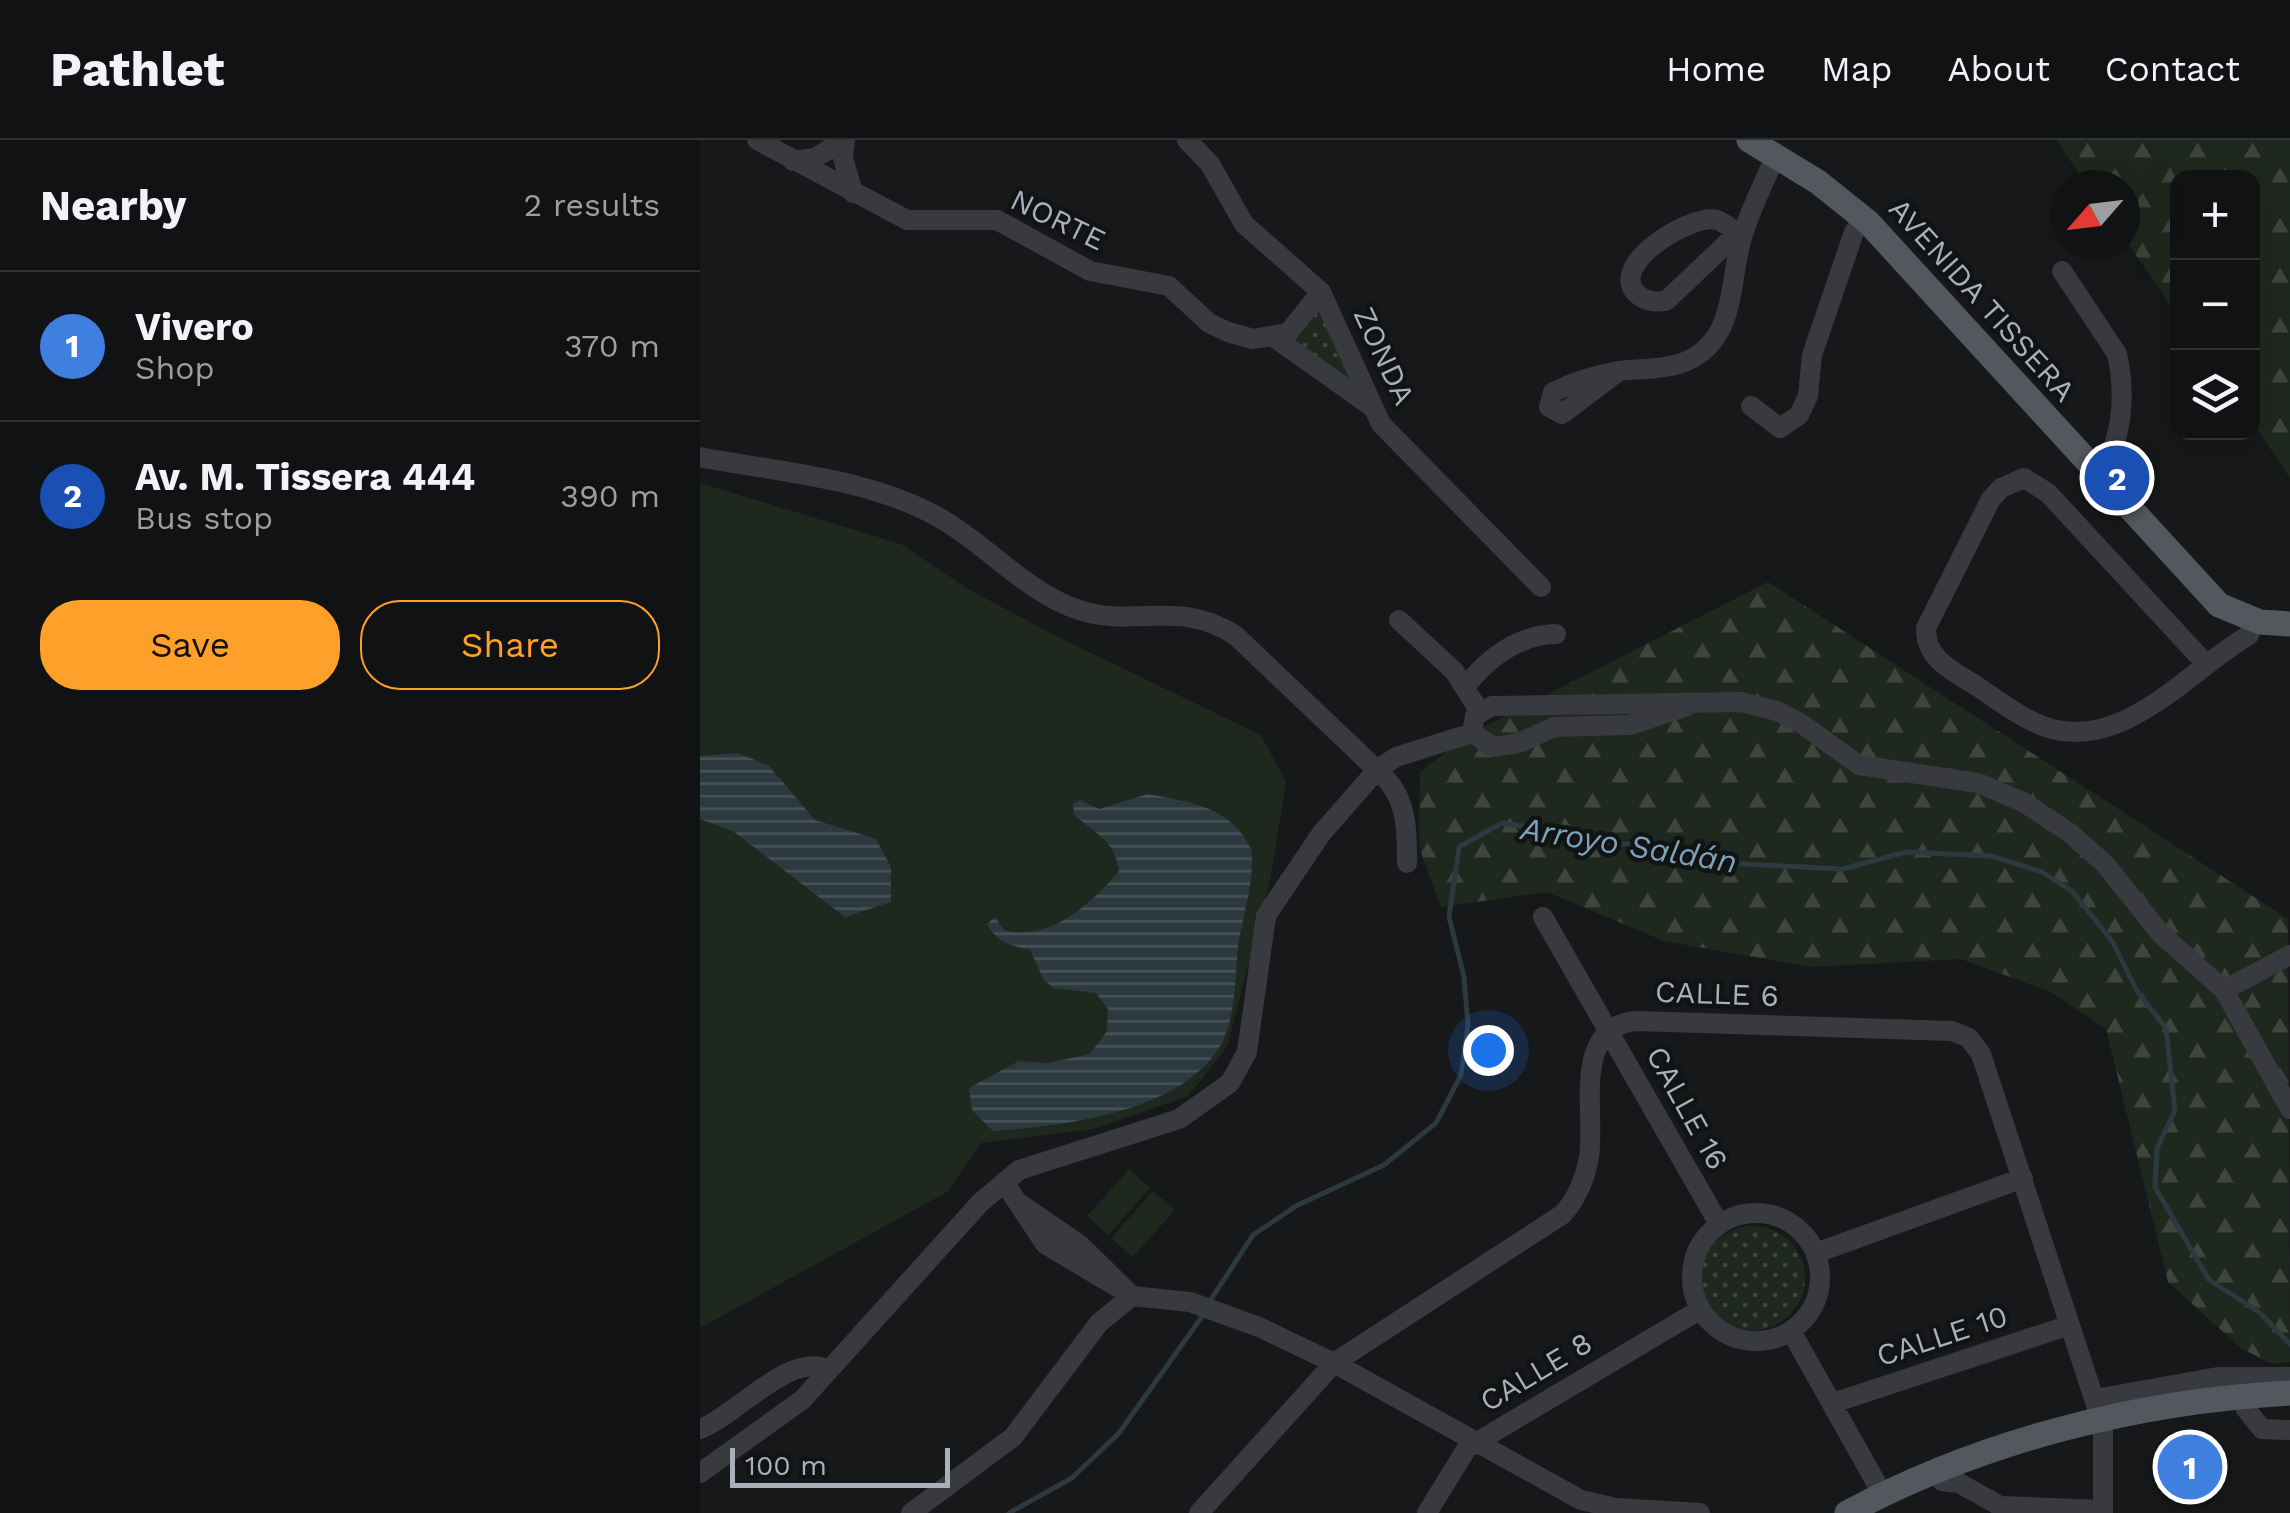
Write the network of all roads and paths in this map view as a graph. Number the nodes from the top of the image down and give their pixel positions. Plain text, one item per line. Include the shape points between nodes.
1 (757, 140) edge
2 (844, 140) edge
3 (1187, 140) edge
4 (1748, 140) edge
5 (1781, 154) edge
6 (794, 160) junction
7 (853, 194) junction
8 (1864, 218) junction
9 (1741, 229) junction
10 (2062, 271) dead end
11 (1321, 292) junction
12 (1275, 338) junction
13 (1619, 371) dead end
14 (1371, 406) junction
15 (1751, 406) dead end
16 (700, 457) edge
17 (2097, 476) junction
18 (1541, 587) dead end
19 (1399, 620) dead end
20 (2253, 620) junction
21 (2290, 624) edge
22 (1556, 634) dead end
23 (2206, 664) junction
24 (1466, 686) junction
25 (1530, 704) junction
26 (1686, 706) junction
27 (1480, 712) junction
28 (1534, 732) junction
29 (1472, 733) junction
30 (1377, 770) junction
31 (1407, 862) dead end
32 (1543, 917) dead end
33 (2290, 955) edge
34 (2224, 990) junction
35 (1609, 1029) junction
36 (2290, 1108) edge
37 (2023, 1178) junction
38 (1004, 1182) junction
39 (1719, 1224) junction
40 (1816, 1253) junction
41 (1132, 1296) junction
42 (1701, 1309) junction
43 (2070, 1325) junction
44 (1791, 1331) junction
45 (1334, 1363) junction
46 (829, 1370) junction
47 (2290, 1376) edge
48 (2290, 1393) edge
49 (1832, 1403) junction
50 (2290, 1405) edge
51 (2245, 1408) junction
52 (2100, 1416) junction
53 (700, 1430) edge
54 (2290, 1430) edge
55 (1479, 1441) junction
56 (700, 1474) edge
57 (1942, 1481) junction
58 (1572, 1503) edge
59 (1876, 1504) edge
60 (2103, 1511) edge
61 (912, 1513) edge
62 (1200, 1513) edge
63 (1427, 1513) edge
64 (1700, 1513) edge
65 (1847, 1513) edge

1 - 6 street, NORTE
2 - 6 street via 815,158
2 - 7 street
3 - 11 street, ZONDA via 1210,164 1255,237
4 - 5 main road, AVENIDA TISSERA
5 - 8 main road, AVENIDA TISSERA
5 - 9 street
6 - 7 street, NORTE
7 - 12 street, NORTE via 920,223 997,220 1090,271 1169,286 1216,327
8 - 15 street via 1812,355 1799,416 1780,428
8 - 17 main road, AVENIDA TISSERA
9 - 9 street via 1666,301 1649,301 1632,290 1632,266 1702,218
9 - 13 street via 1731,302 1718,336 1688,360
10 - 17 street via 2120,370 2117,444
11 - 12 street via 1288,333
11 - 14 street, ZONDA
12 - 14 street, NORTE
14 - 18 street, ZONDA via 1393,439
16 - 30 street via 900,499 1084,612 1182,612 1217,623
17 - 20 main road, AVENIDA TISSERA via 2207,594
19 - 24 street
20 - 21 main road, AVENIDA TISSERA
20 - 23 street via 2248,634
22 - 24 street via 1535,635 1506,649
23 - 23 street via 2128,717 2075,732 2056,730 2015,712 1938,660 1926,628 1991,499 2024,478 2048,493
24 - 27 street
25 - 26 street
25 - 27 street
25 - 28 street via 1537,716
26 - 28 street via 1630,725
26 - 34 street via 1762,705 1870,769 1978,783 2023,802 2092,851 2154,926
27 - 29 street
28 - 29 street via 1519,743 1494,747
29 - 30 street via 1396,757
30 - 31 street via 1407,818
30 - 38 street via 1321,834 1266,916 1247,1052 1230,1083 1180,1119 1030,1166
32 - 35 street, CALLE 16
33 - 34 street
34 - 36 street
35 - 37 street, CALLE 6 via 1635,1021 1959,1033 1981,1054
35 - 39 street, CALLE 16
35 - 45 street via 1594,1052 1585,1178 1564,1214
37 - 40 street
37 - 43 street, CALLE 6
38 - 41 street via 1045,1244
38 - 46 street
39 - 40 street via 1736,1215 1774,1215 1806,1236
39 - 42 street via 1705,1237 1692,1272
40 - 44 street via 1820,1288
41 - 45 street via 1190,1302
41 - 61 street via 1099,1324 1013,1437
42 - 44 street via 1732,1336 1772,1339
42 - 55 street, CALLE 8
43 - 49 street, CALLE 10
43 - 52 street, CALLE 6
44 - 49 street
45 - 55 street
45 - 62 street
46 - 53 street via 808,1366 782,1376
46 - 56 street via 787,1412
47 - 52 street via 2218,1376
48 - 52 main road
49 - 59 street
50 - 51 main road
51 - 52 main road
51 - 54 street via 2262,1429
52 - 57 main road
52 - 59 main road via 2003,1448
52 - 60 street, CALLE 6
55 - 58 street
55 - 63 street, CALLE 8 via 1462,1455
57 - 59 main road
57 - 60 street via 2000,1506
58 - 64 street
59 - 65 main road

